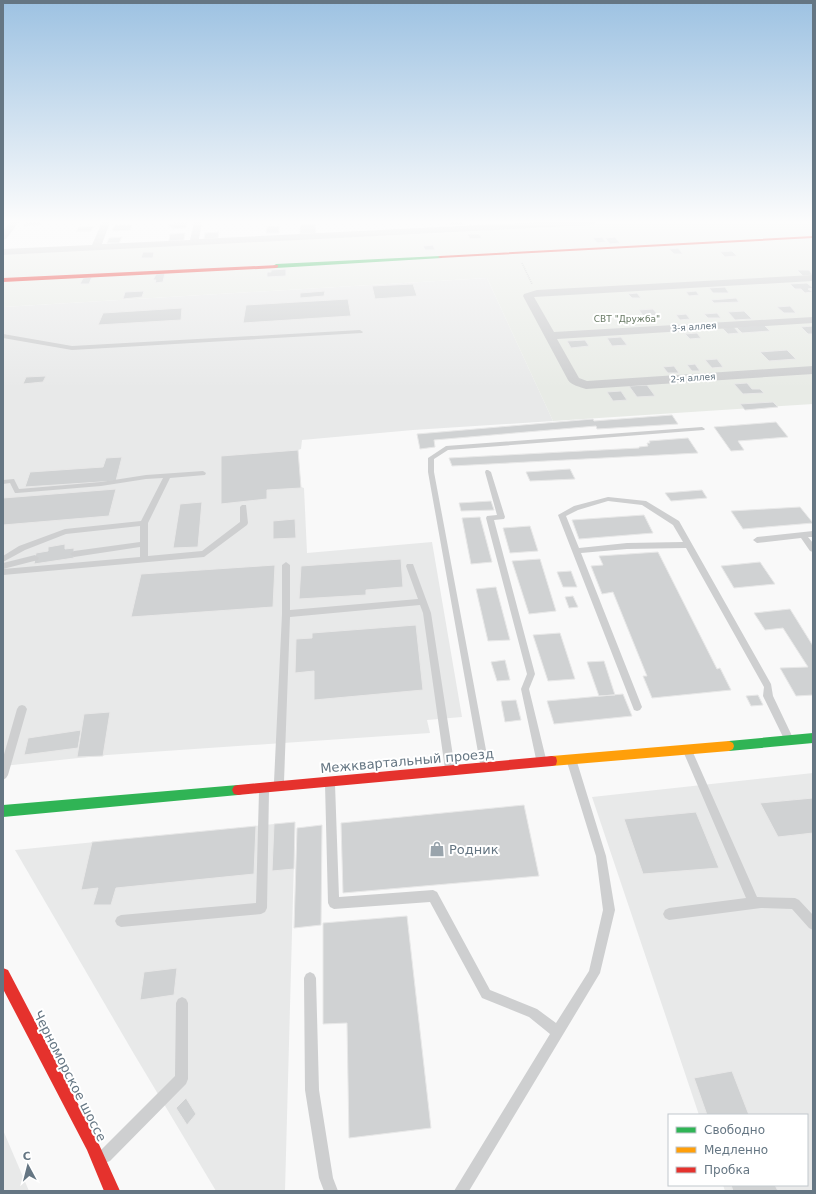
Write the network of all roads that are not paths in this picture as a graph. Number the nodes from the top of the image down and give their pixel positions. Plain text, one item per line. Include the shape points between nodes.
1 (45, 278) edge
2 (813, 278) edge
3 (3, 280) edge
4 (813, 320) edge
5 (360, 332) dead end
6 (3, 336) edge
7 (551, 336) junction
8 (813, 370) edge
9 (702, 429) dead end
10 (488, 472) dead end
11 (203, 473) dead end
12 (167, 476) junction
13 (3, 482) edge
14 (244, 507) dead end
15 (144, 522) junction
16 (813, 534) edge
17 (803, 536) junction
18 (757, 540) dead end
19 (144, 544) junction
20 (688, 545) junction
21 (813, 548) edge
22 (576, 551) junction
23 (74, 554) dead end
24 (3, 558) edge
25 (35, 558) dead end
26 (144, 559) junction
27 (286, 565) dead end
28 (3, 566) edge
29 (410, 566) dead end
30 (3, 572) edge
31 (422, 602) junction
32 (286, 614) junction
33 (637, 707) dead end
34 (22, 709) dead end
35 (813, 738) edge
36 (789, 740) junction
37 (687, 749) junction
38 (572, 760) junction
39 (542, 762) junction
40 (484, 767) junction
41 (450, 770) junction
42 (3, 774) edge
43 (329, 781) junction
44 (279, 786) junction
45 (264, 787) junction
46 (3, 811) edge
47 (754, 903) junction
48 (669, 914) dead end
49 (121, 921) dead end
50 (813, 924) edge
51 (3, 975) edge
52 (310, 978) dead end
53 (182, 1003) dead end
54 (557, 1032) junction
55 (99, 1161) junction
56 (112, 1191) edge
57 (331, 1191) edge
58 (461, 1191) edge

1 - 3 street
2 - 7 street via 532,294
4 - 7 street, 3-я аллея
5 - 6 lane via 72,348
7 - 8 street, 2-я аллея via 574,380 586,385
9 - 40 lane via 446,448 431,458 430,472
10 - 39 lane via 501,517 490,518 531,674 525,689
11 - 12 lane
12 - 13 lane via 16,491 12,481
12 - 15 lane
14 - 26 lane via 244,523 204,554
15 - 19 lane
15 - 24 lane via 65,532
16 - 17 lane
17 - 18 lane
17 - 21 lane
19 - 23 lane
19 - 26 lane
20 - 22 lane via 627,546
20 - 22 lane via 676,523 644,502 608,498 562,515
20 - 36 lane via 768,687 768,696
22 - 33 lane
25 - 28 lane
26 - 30 lane
27 - 32 lane
29 - 31 lane
31 - 32 lane
31 - 41 lane via 427,614
32 - 44 lane
34 - 42 lane
35 - 36 street, Межквартальный проезд
36 - 37 street, Межквартальный проезд
37 - 38 street, Межквартальный проезд
37 - 47 lane
38 - 39 street, Межквартальный проезд
38 - 54 lane via 601,856 609,910 594,973
39 - 40 street, Межквартальный проезд
40 - 41 street, Межквартальный проезд
41 - 43 street, Межквартальный проезд
43 - 44 street, Межквартальный проезд
43 - 54 lane via 334,903 433,896 486,994 533,1013
44 - 45 street, Межквартальный проезд
45 - 46 street, Межквартальный проезд
45 - 49 lane via 261,908
47 - 48 lane
47 - 50 lane via 795,904
51 - 55 street, Черноморское шоссе
52 - 57 lane via 312,1090 326,1178
53 - 55 lane via 181,1079
54 - 58 lane
55 - 56 street, Черноморское шоссе

